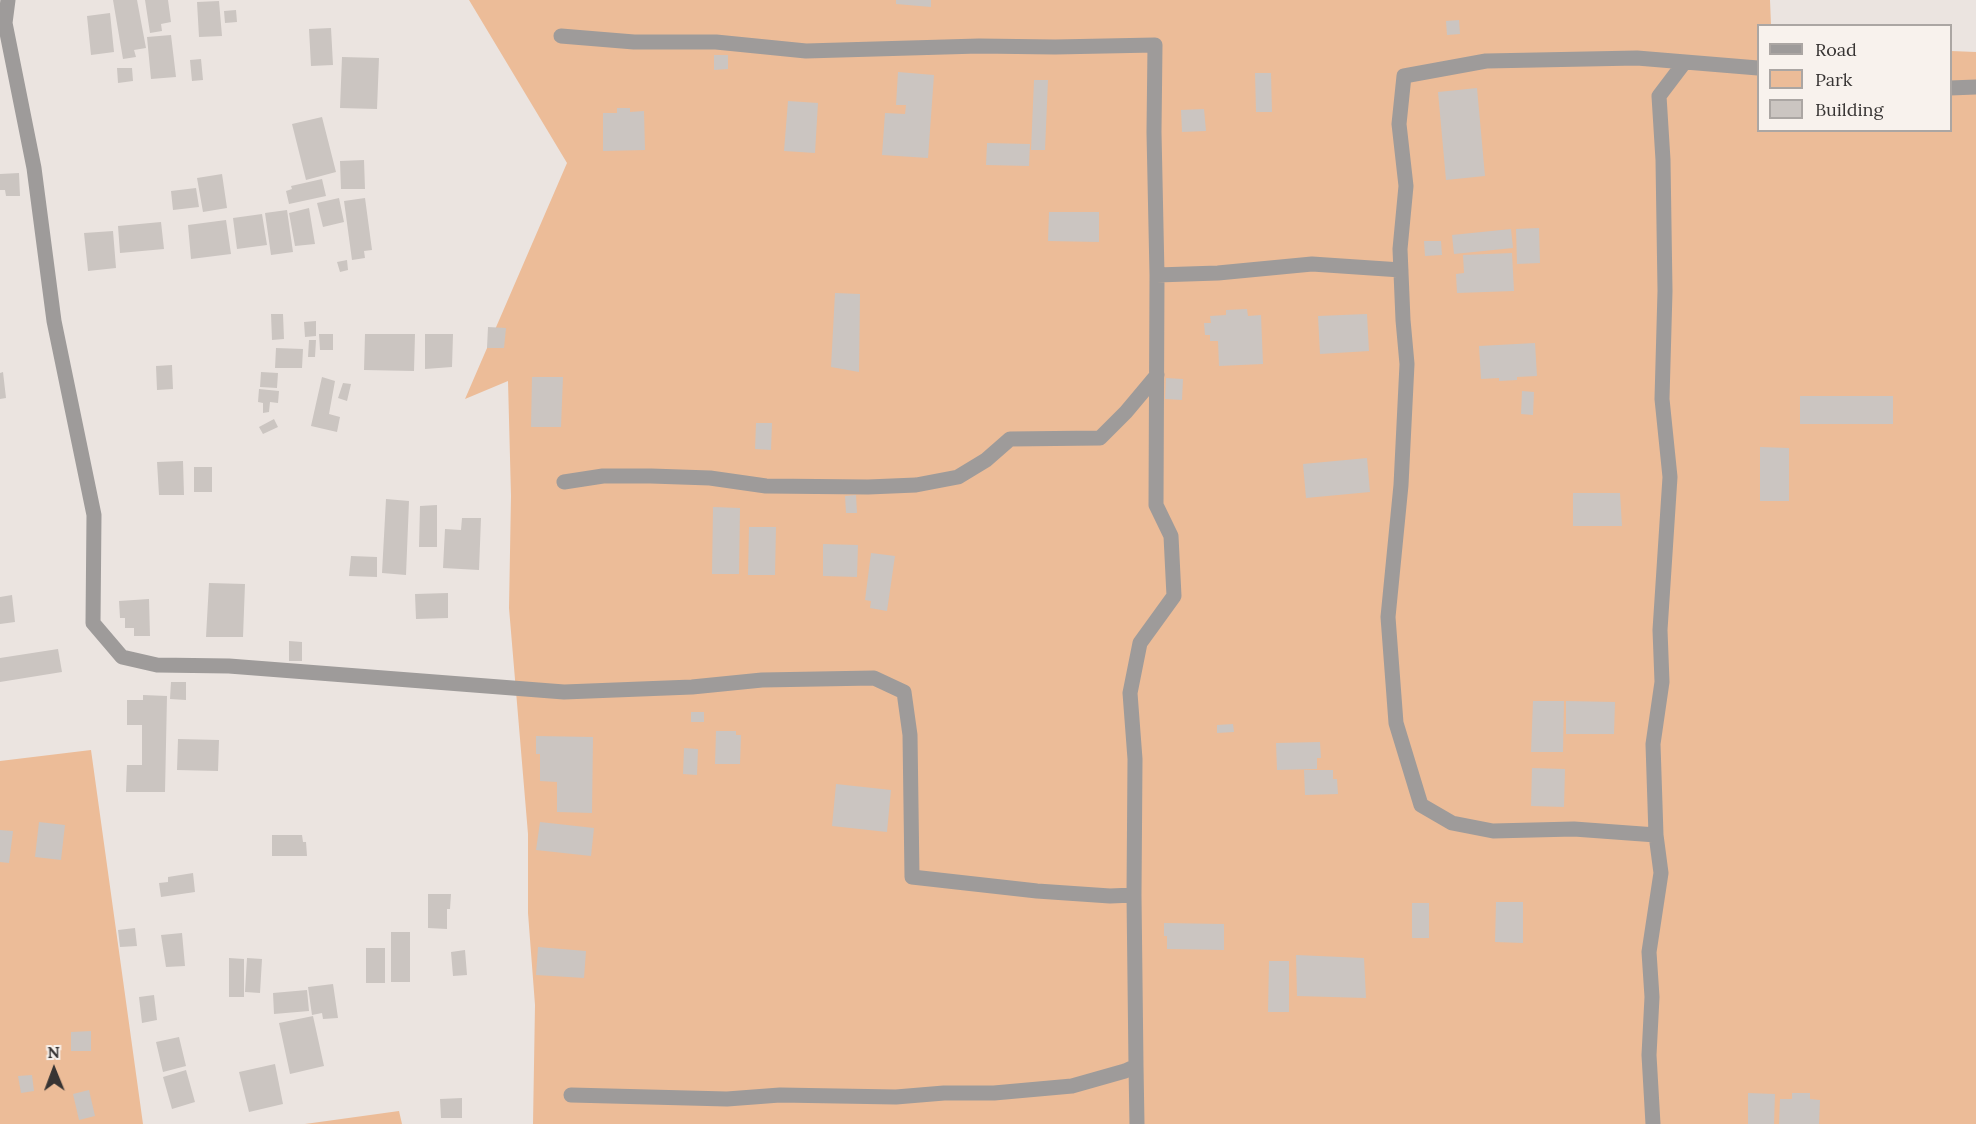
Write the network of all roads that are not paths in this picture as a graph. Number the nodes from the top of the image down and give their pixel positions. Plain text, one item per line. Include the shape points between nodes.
1 (8, 0) edge
2 (561, 36) dead end
3 (1684, 63) junction
4 (1757, 68) edge
5 (1976, 87) edge
6 (1952, 88) edge
7 (1401, 270) junction
8 (1157, 275) junction
9 (1157, 375) junction
10 (564, 482) dead end
11 (1656, 835) junction
12 (1134, 895) junction
13 (1136, 1066) junction
14 (571, 1095) dead end
15 (1137, 1124) edge
16 (1653, 1124) edge

1 - 12 street via 5,23 34,168 54,321 94,515 93,623 122,657 158,665 229,666 564,692 762,680 874,678 904,692 910,735 912,877 1037,891
2 - 8 street via 634,42 716,42 806,51 1155,45
3 - 4 street
3 - 7 street via 1637,58 1486,61 1404,76 1399,124 1406,186
3 - 11 street via 1659,96 1665,291 1662,399 1670,477 1660,630 1662,682 1653,744
5 - 6 street
7 - 8 street via 1312,264
7 - 11 street via 1407,364 1401,485 1388,617 1396,723 1421,805 1452,823 1493,831 1574,829
8 - 9 street
9 - 10 street via 1100,438 1010,439 986,460 957,477 916,485 766,486 710,478 651,476 603,476
9 - 12 street via 1156,505 1171,536 1174,596 1140,643 1130,693 1135,759
11 - 16 street via 1661,873 1649,952
12 - 13 street
13 - 14 street via 1072,1086 994,1093 727,1099
13 - 15 street

